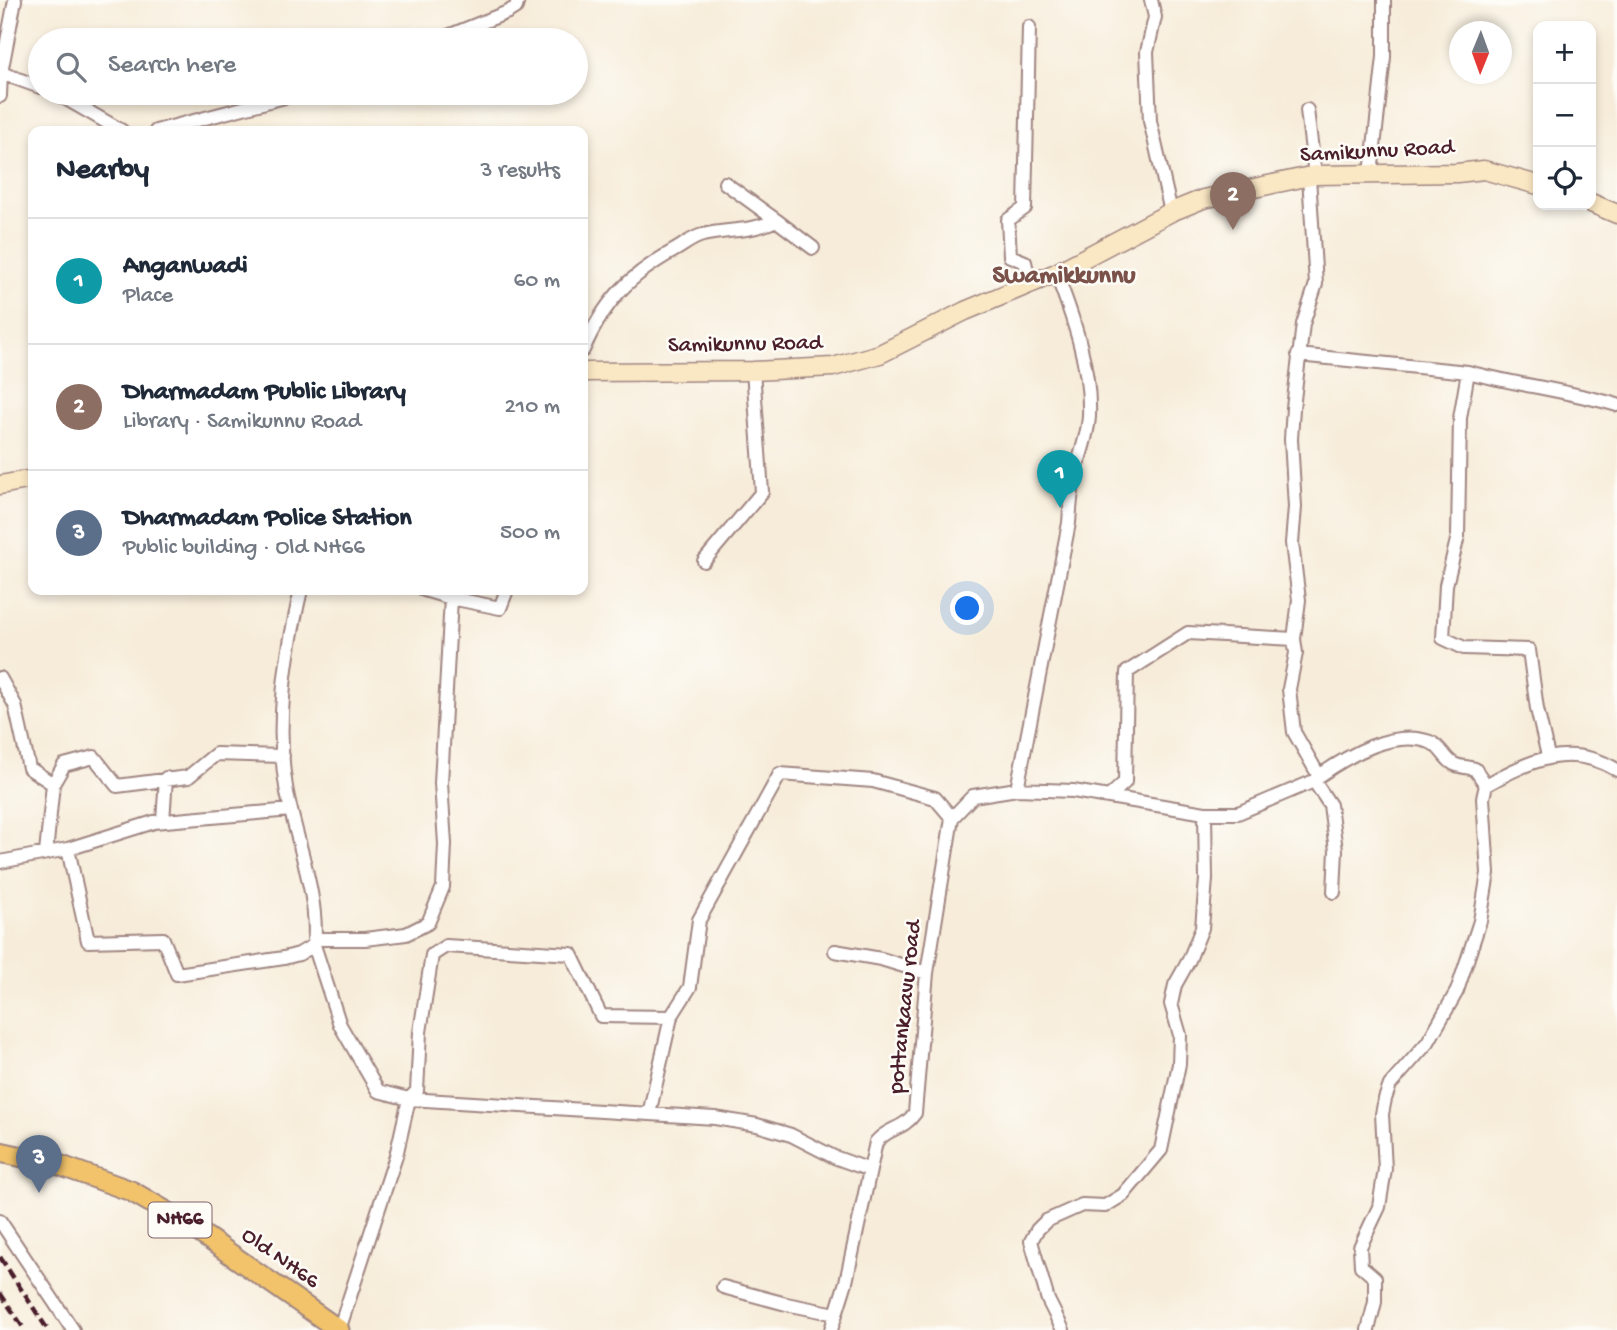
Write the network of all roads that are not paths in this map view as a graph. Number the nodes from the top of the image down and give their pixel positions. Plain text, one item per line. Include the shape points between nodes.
1 (15, 0) edge
2 (518, 0) edge
3 (1151, 0) edge
4 (1384, 0) edge
5 (1029, 27) dead end
6 (468, 28) edge
7 (1, 73) edge
8 (28, 83) edge
9 (0, 96) edge
10 (79, 105) edge
11 (255, 105) edge
12 (1307, 110) dead end
13 (114, 126) edge
14 (175, 126) edge
15 (1371, 174) junction
16 (1312, 176) junction
17 (726, 183) dead end
18 (1533, 184) edge
19 (1596, 205) edge
20 (1171, 212) junction
21 (1617, 214) edge
22 (776, 220) junction
23 (813, 248) dead end
24 (1056, 273) junction
25 (1030, 284) junction
26 (588, 340) edge
27 (1298, 355) junction
28 (588, 372) edge
29 (753, 372) junction
30 (1468, 372) junction
31 (1617, 405) edge
32 (28, 480) edge
33 (0, 485) edge
34 (704, 561) dead end
35 (300, 595) edge
36 (441, 595) edge
37 (505, 595) edge
38 (451, 598) junction
39 (1294, 639) junction
40 (0, 678) edge
41 (282, 756) junction
42 (1548, 756) junction
43 (1617, 770) edge
44 (166, 778) junction
45 (1316, 778) junction
46 (53, 784) junction
47 (1486, 785) junction
48 (1017, 789) junction
49 (1110, 796) junction
50 (291, 810) junction
51 (1205, 813) junction
52 (952, 818) junction
53 (163, 821) junction
54 (68, 849) junction
55 (46, 853) junction
56 (0, 862) edge
57 (1334, 891) dead end
58 (314, 942) junction
59 (835, 951) dead end
60 (927, 973) junction
61 (671, 1017) junction
62 (409, 1099) junction
63 (649, 1114) junction
64 (0, 1152) edge
65 (870, 1170) junction
66 (0, 1221) edge
67 (723, 1287) dead end
68 (836, 1314) junction
69 (73, 1330) edge
70 (339, 1330) edge
71 (831, 1330) edge
72 (1063, 1330) edge
73 (1368, 1330) edge

1 - 7 street
2 - 6 street via 508,12
3 - 20 street via 1155,17 1147,52 1150,121
4 - 15 street via 1384,57
5 - 25 street via 1025,208 1008,220 1010,256 1025,262
7 - 8 street
7 - 9 street
10 - 13 street
11 - 14 street
12 - 16 street
15 - 16 main road, Samikunnu Road
15 - 18 main road, Samikunnu Road via 1485,170
16 - 20 main road, Samikunnu Road via 1203,199
16 - 27 street via 1316,284
17 - 22 street
19 - 21 main road
20 - 24 main road, Samikunnu Road
22 - 23 street
22 - 26 street via 763,227 701,235 652,262 608,304
24 - 25 main road, Samikunnu Road
24 - 48 street via 1081,351 1089,418 1073,481 1069,523
25 - 29 main road, Samikunnu Road via 880,354 833,367
27 - 30 street
27 - 39 street via 1291,439 1292,543 1299,600
28 - 29 main road, Samikunnu Road
29 - 34 street via 762,492
30 - 31 street
30 - 42 street via 1460,418 1458,536 1446,585 1443,638 1464,648 1529,650
32 - 33 main road
35 - 41 street via 286,662
36 - 38 street
37 - 38 street via 500,608
38 - 58 street via 441,783 443,887 428,923 406,934
39 - 45 street via 1289,690 1294,732
39 - 49 street via 1188,633 1127,672 1125,782
40 - 46 street via 15,705 29,768
41 - 44 street via 216,754 188,777
41 - 50 street
42 - 43 street via 1576,757
42 - 47 street
44 - 46 street via 117,786 94,757 64,765
44 - 53 street
45 - 47 street via 1358,751 1412,739 1437,746 1452,764 1475,769
45 - 51 street via 1238,813
45 - 57 street via 1330,805 1336,850
46 - 55 street
47 - 73 street via 1488,873 1480,921 1457,991 1428,1042 1390,1085 1385,1099 1385,1169 1379,1207 1360,1247 1362,1266 1375,1278
48 - 49 street
48 - 52 street via 973,796
49 - 51 street
50 - 53 street
50 - 58 street via 304,858
51 - 72 street via 1202,928 1171,1003 1180,1035 1179,1064 1161,1150 1123,1195 1105,1206 1082,1205 1046,1221 1031,1241 1048,1300
52 - 60 street, pottankaavu road
52 - 61 street via 935,798 873,781 780,774 699,920 690,987
53 - 54 street
54 - 55 street
54 - 58 street via 88,941 163,939 177,974 299,954
55 - 56 street
58 - 62 street via 340,1025 378,1091
59 - 60 street
60 - 65 street, pottankaavu road via 915,1113 906,1126 886,1131 876,1142
61 - 62 street via 601,1016 571,954 446,946 432,955 417,1091
61 - 63 street
62 - 63 street
62 - 70 street via 396,1156
63 - 65 street via 757,1125 792,1135
64 - 70 main road, Old NH66 / NH66 via 59,1165 131,1191 186,1223
65 - 68 street, pottankaavu road
66 - 69 street
67 - 68 street
68 - 71 street, pottankaavu road

